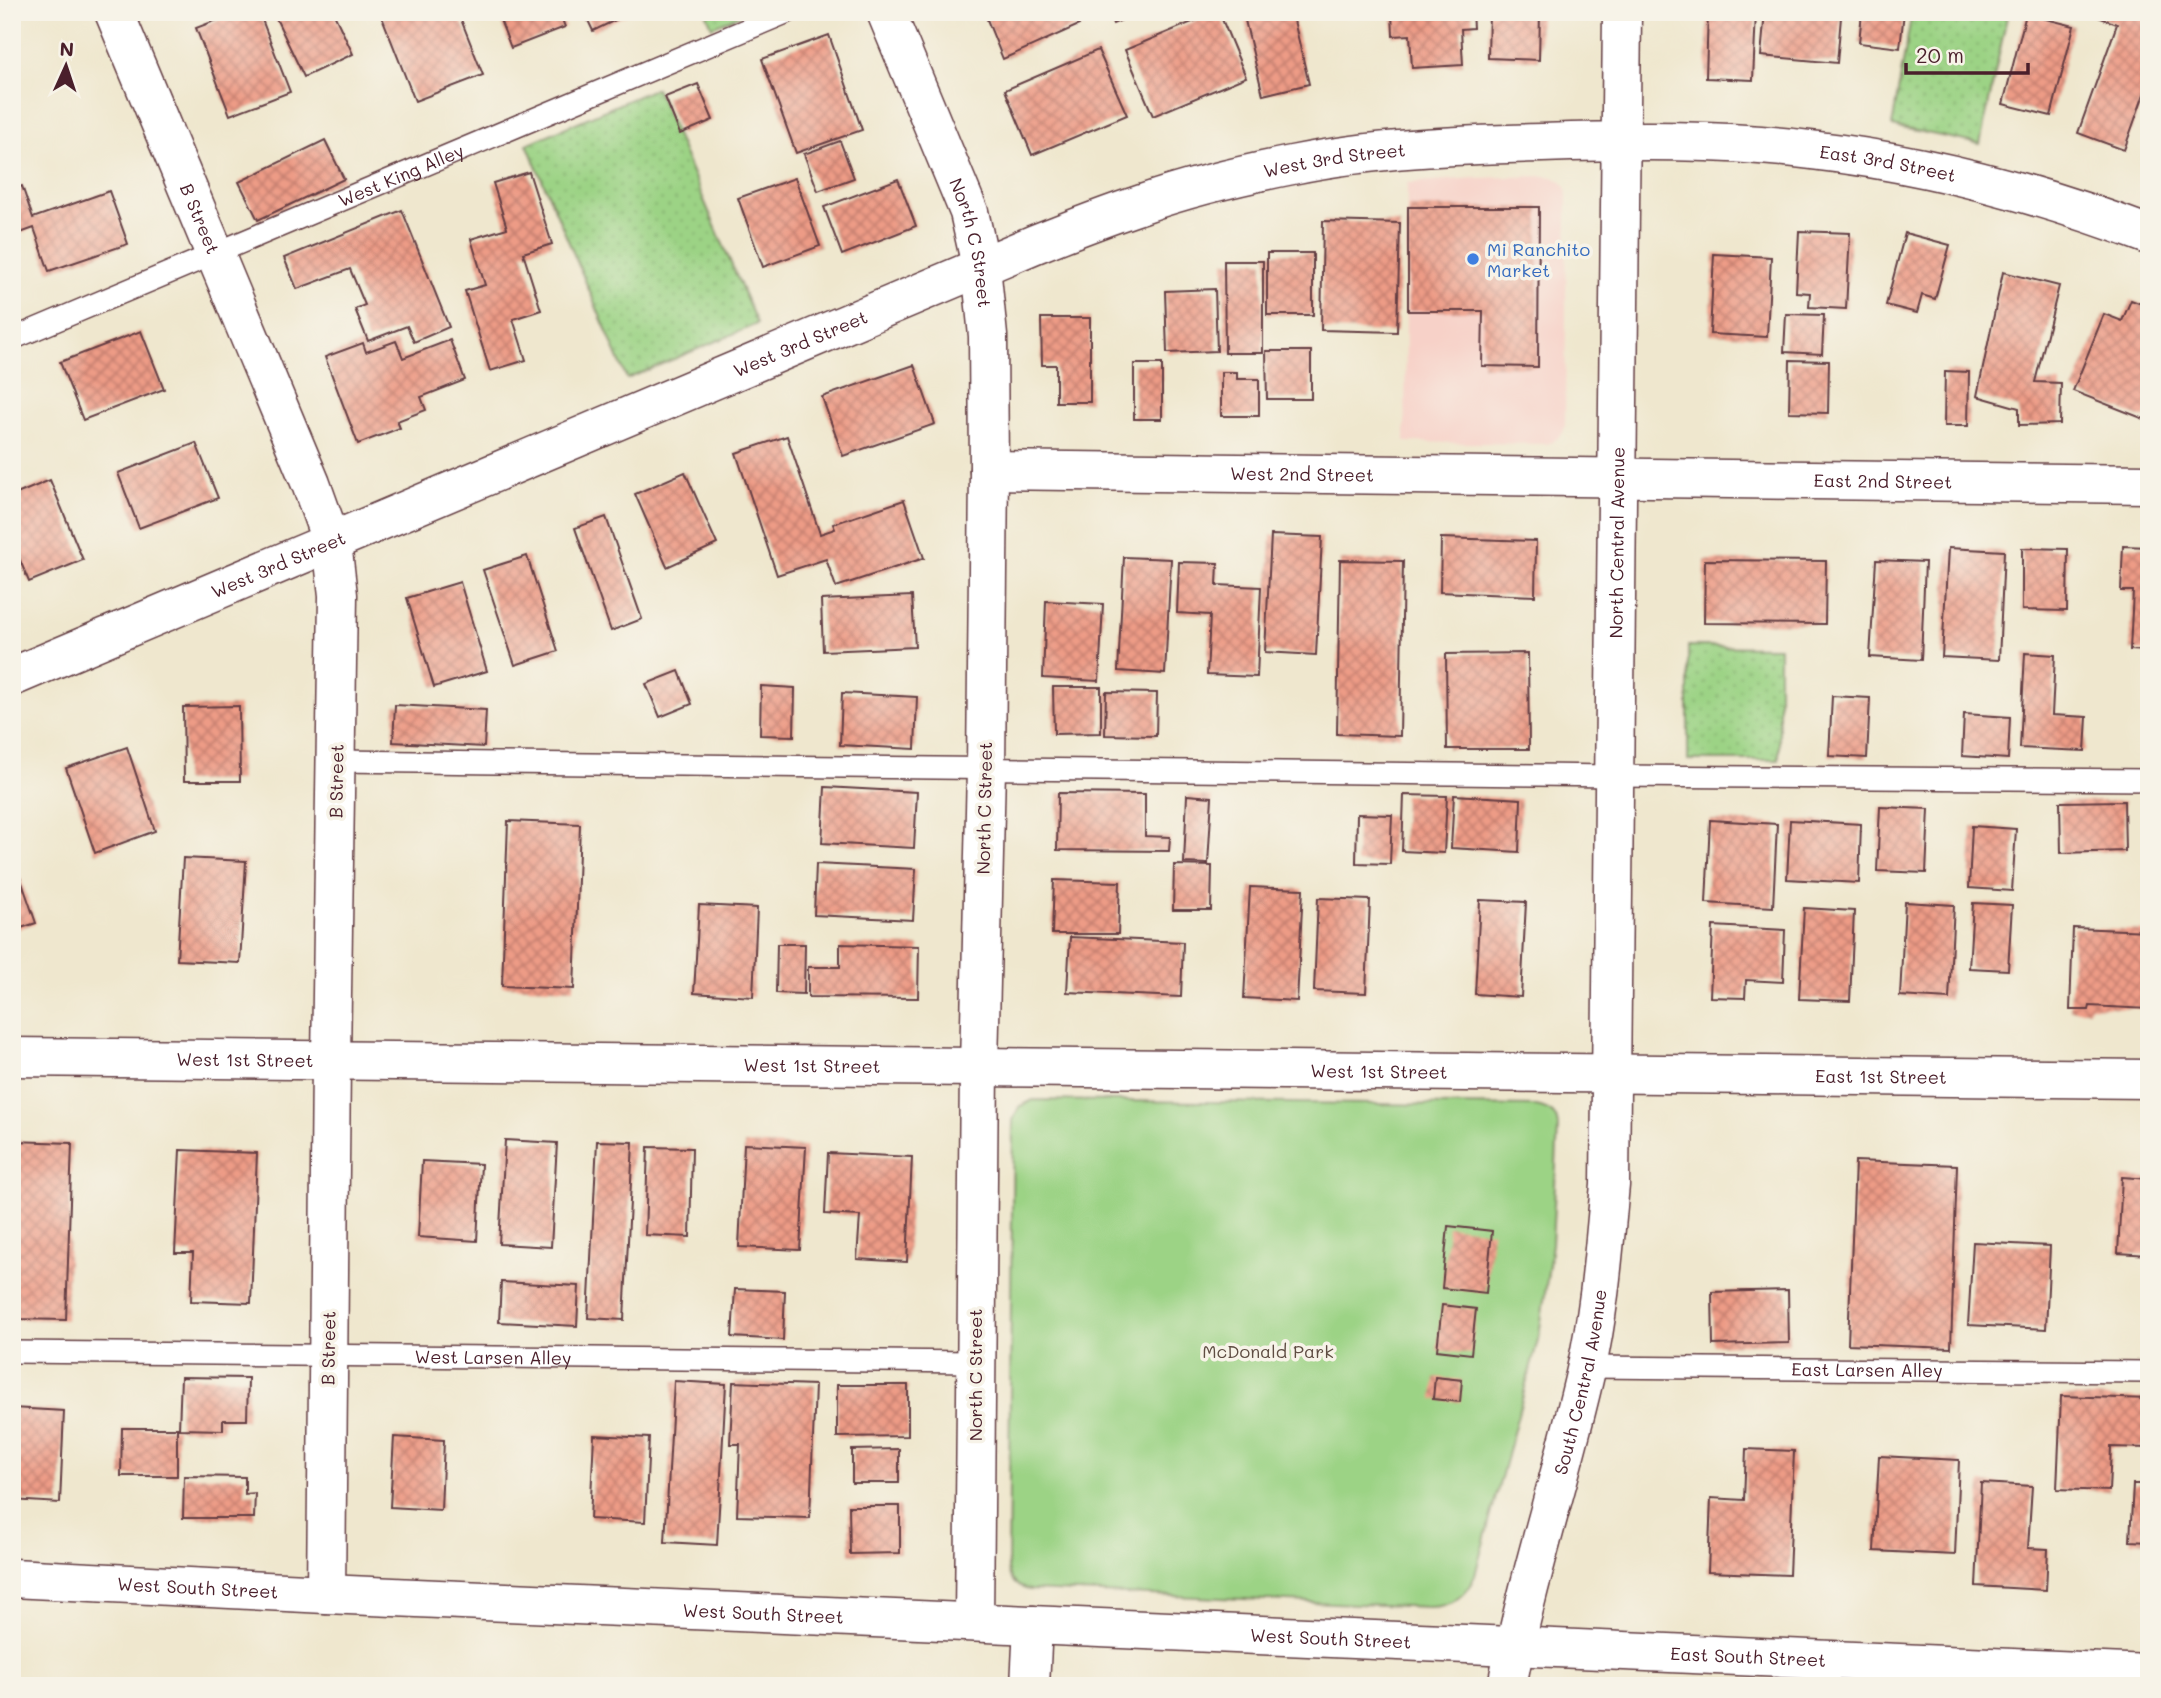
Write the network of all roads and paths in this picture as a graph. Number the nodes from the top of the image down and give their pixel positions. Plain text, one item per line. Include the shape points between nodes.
1 (114, 12) edge
2 (788, 12) edge
3 (887, 12) edge
4 (1622, 12) edge
5 (1620, 141) junction
6 (2149, 235) edge
7 (215, 253) junction
8 (981, 266) junction
9 (12, 339) edge
10 (989, 470) junction
11 (1617, 479) junction
12 (2149, 484) edge
13 (332, 543) junction
14 (12, 677) edge
15 (337, 761) junction
16 (986, 769) junction
17 (1614, 776) junction
18 (2149, 780) edge
19 (12, 1057) edge
20 (331, 1060) junction
21 (979, 1066) junction
22 (1612, 1073) junction
23 (2149, 1079) edge
24 (12, 1352) edge
25 (328, 1356) junction
26 (975, 1362) junction
27 (1587, 1367) junction
28 (2149, 1372) edge
29 (12, 1578) edge
30 (326, 1594) junction
31 (974, 1622) junction
32 (1032, 1625) junction
33 (1515, 1645) junction
34 (2149, 1674) edge
35 (1030, 1686) edge
36 (1507, 1686) edge

1 - 7 street, B Street
2 - 7 lane, West King Alley
3 - 8 street, North C Street via 969,212
4 - 5 street, North Central Avenue
5 - 6 street, East 3rd Street via 1748,144 1874,160 2003,187
5 - 8 street, West 3rd Street via 1437,147 1294,164 1142,204
5 - 11 street, North Central Avenue
7 - 9 lane, West King Alley
7 - 13 street, B Street
8 - 10 street, North C Street via 988,337
8 - 13 street, West 3rd Street
10 - 11 street, West 2nd Street
10 - 16 street, North C Street
11 - 12 street, East 2nd Street
11 - 17 street, North Central Avenue
13 - 14 street, West 3rd Street
13 - 15 street, B Street via 338,595
15 - 16 lane
15 - 20 street, B Street
16 - 17 lane
16 - 21 street, North C Street
17 - 18 lane
17 - 22 street, North Central Avenue
19 - 20 street, West 1st Street
20 - 21 street, West 1st Street
20 - 25 street, B Street
21 - 22 street, West 1st Street
21 - 26 street, North C Street
22 - 23 street, East 1st Street
22 - 27 street, South Central Avenue via 1610,1185 1601,1286
24 - 25 lane, West Larsen Alley
25 - 26 lane, West Larsen Alley
25 - 30 street, B Street
26 - 31 street, North C Street
27 - 28 lane, East Larsen Alley
27 - 33 street, South Central Avenue
29 - 30 street, West South Street
30 - 31 street, West South Street
31 - 32 street, West South Street
32 - 33 street, West South Street
32 - 35 street
33 - 34 street, East South Street
33 - 36 street, South Central Avenue

